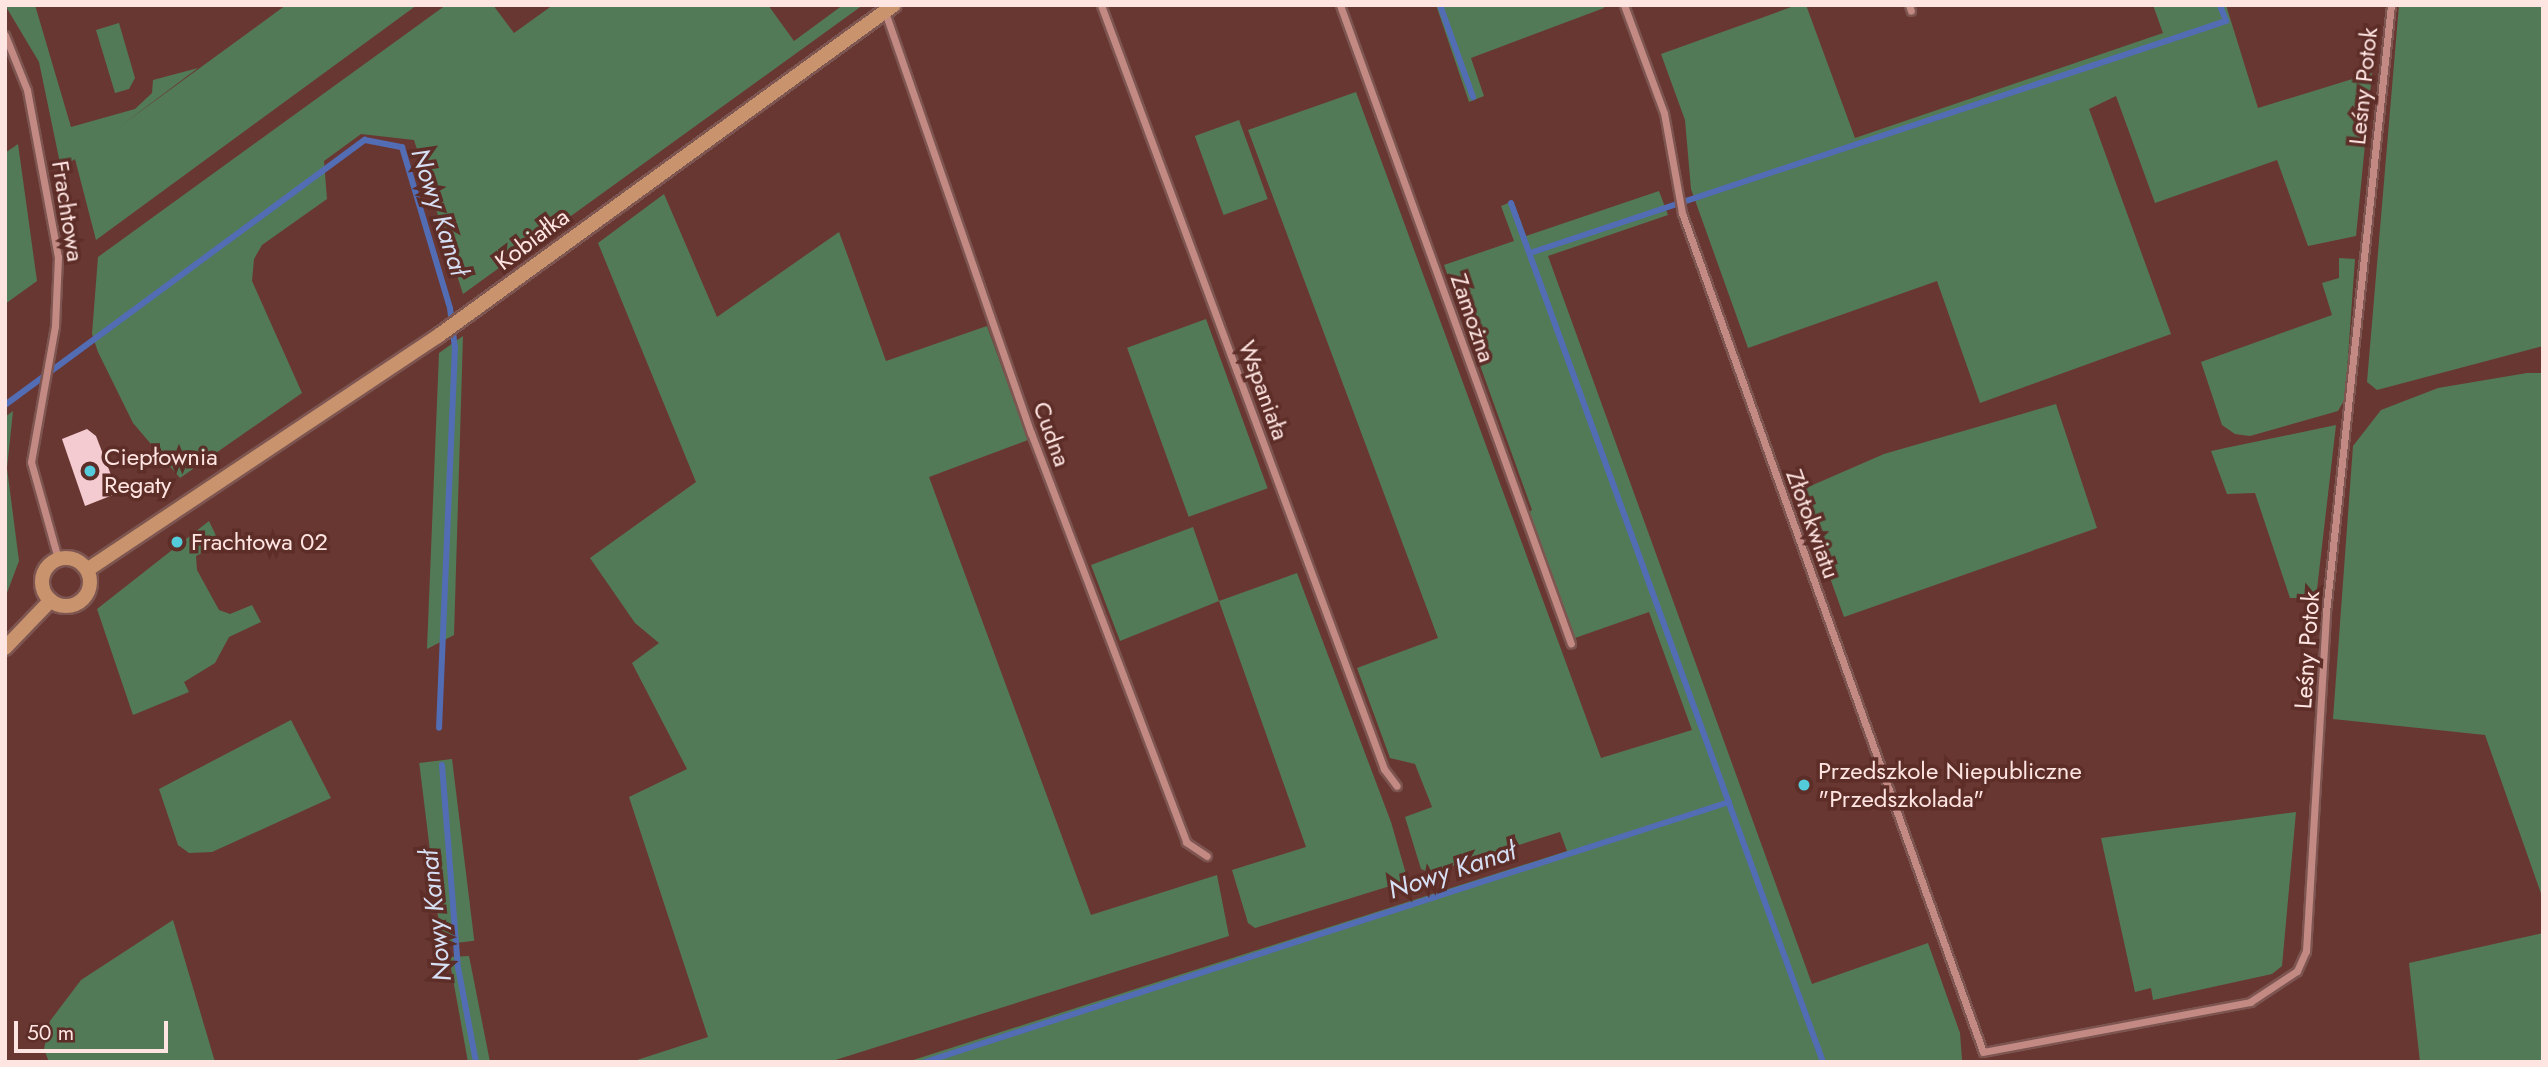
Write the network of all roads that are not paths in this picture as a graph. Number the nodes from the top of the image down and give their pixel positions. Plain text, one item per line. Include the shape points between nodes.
1 (1101, 5) edge
2 (1340, 5) edge
3 (1624, 5) edge
4 (2391, 5) edge
5 (890, 8) edge
6 (5, 35) edge
7 (58, 559) junction
8 (87, 570) junction
9 (51, 600) junction
10 (1571, 644) dead end
11 (5, 648) edge
12 (1396, 786) dead end
13 (1207, 856) dead end
14 (1983, 1052) joint

1 - 12 street, Wspaniała via 1384,769
2 - 10 street, Zamożna
3 - 14 street, Złotokwiatu via 1664,113 1674,191
4 - 14 street, Leśny Potok via 2326,612 2305,951 2297,971 2250,1002
5 - 8 street, Kobiałka via 438,336
5 - 13 street, Cudna via 1031,433 1186,842
6 - 7 street, Frachtowa via 24,79 55,233 55,326 37,416 32,472
7 - 8 street via 72,559
7 - 9 street via 43,576
8 - 9 street via 89,588 78,602
9 - 11 street

